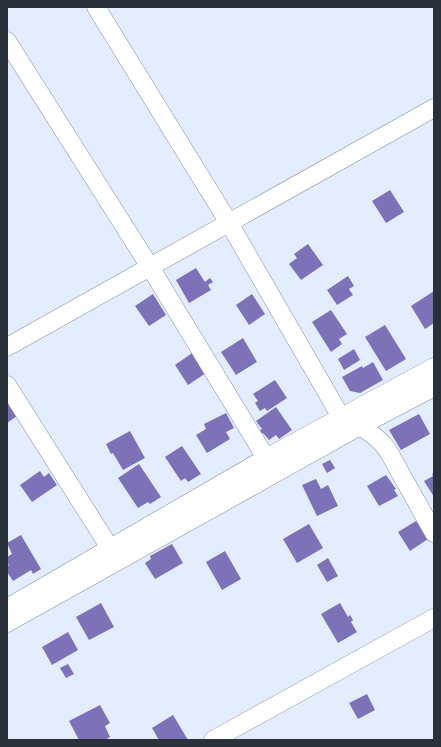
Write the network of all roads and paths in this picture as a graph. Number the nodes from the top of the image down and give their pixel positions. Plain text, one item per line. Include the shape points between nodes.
1 (96, 7) edge
2 (7, 41) edge
3 (434, 108) edge
4 (229, 223) junction
5 (150, 267) junction
6 (7, 347) edge
7 (434, 367) edge
8 (7, 385) edge
9 (434, 386) edge
10 (341, 417) junction
11 (360, 426) junction
12 (266, 458) junction
13 (434, 533) edge
14 (110, 548) junction
15 (7, 608) edge
16 (434, 618) edge
17 (7, 623) edge
18 (213, 740) edge

1 - 4 street
2 - 5 street
3 - 4 street
4 - 5 street
4 - 10 street
5 - 6 street
5 - 12 street
7 - 10 street
8 - 14 street
9 - 11 street
10 - 11 street
10 - 12 street
11 - 13 street via 380,440 387,449
11 - 17 street
12 - 14 street
14 - 15 street
16 - 18 street

